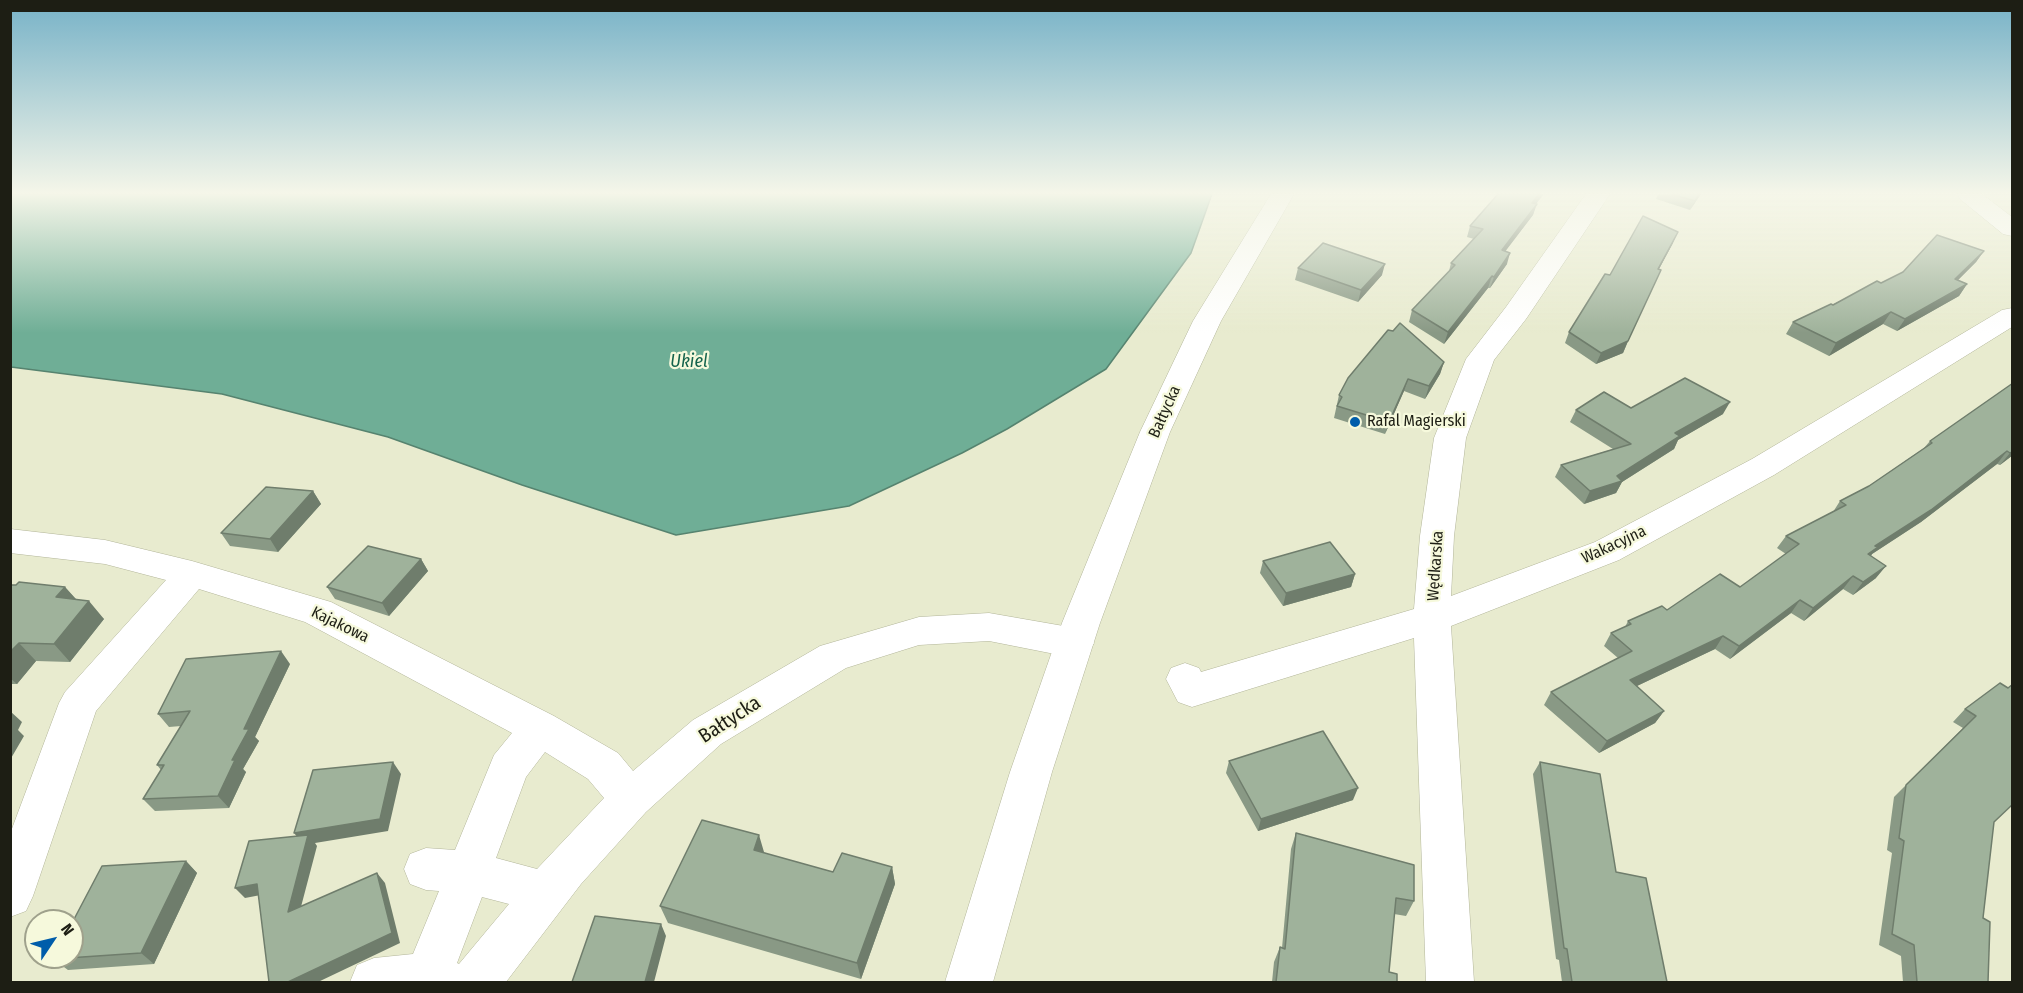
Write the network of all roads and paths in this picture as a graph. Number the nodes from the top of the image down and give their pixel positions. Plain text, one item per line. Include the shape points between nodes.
1 (1255, 240) edge
2 (1566, 240) edge
3 (2013, 316) edge
4 (10, 541) edge
5 (192, 574) junction
6 (1432, 618) junction
7 (1075, 643) junction
8 (1185, 679) dead end
9 (540, 728) junction
10 (631, 799) junction
11 (426, 869) dead end
12 (469, 872) junction
13 (545, 893) junction
14 (10, 896) edge
15 (436, 980) edge
16 (374, 982) edge
17 (476, 982) edge
18 (969, 982) edge
19 (1450, 982) edge

1 - 7 street, Bałtycka via 1207,321 1155,432
2 - 6 street, Wędkarska via 1480,358 1450,438 1437,536
3 - 6 street, Wakacyjna via 1763,467 1607,551
4 - 5 street, Kajakowa via 105,552
5 - 9 street, Kajakowa via 318,612
5 - 14 street via 79,703
6 - 8 street, Wakacyjna via 1192,691
6 - 19 street, Wędkarska
7 - 10 street, Bałtycka via 989,627 919,631 833,657 707,732
7 - 18 street, Bałtycka via 1031,772
9 - 10 street, Kajakowa via 603,766
9 - 12 street via 508,768
10 - 13 street, Bałtycka
11 - 12 street
12 - 13 street
12 - 15 street
13 - 17 street, Bałtycka
15 - 16 street

